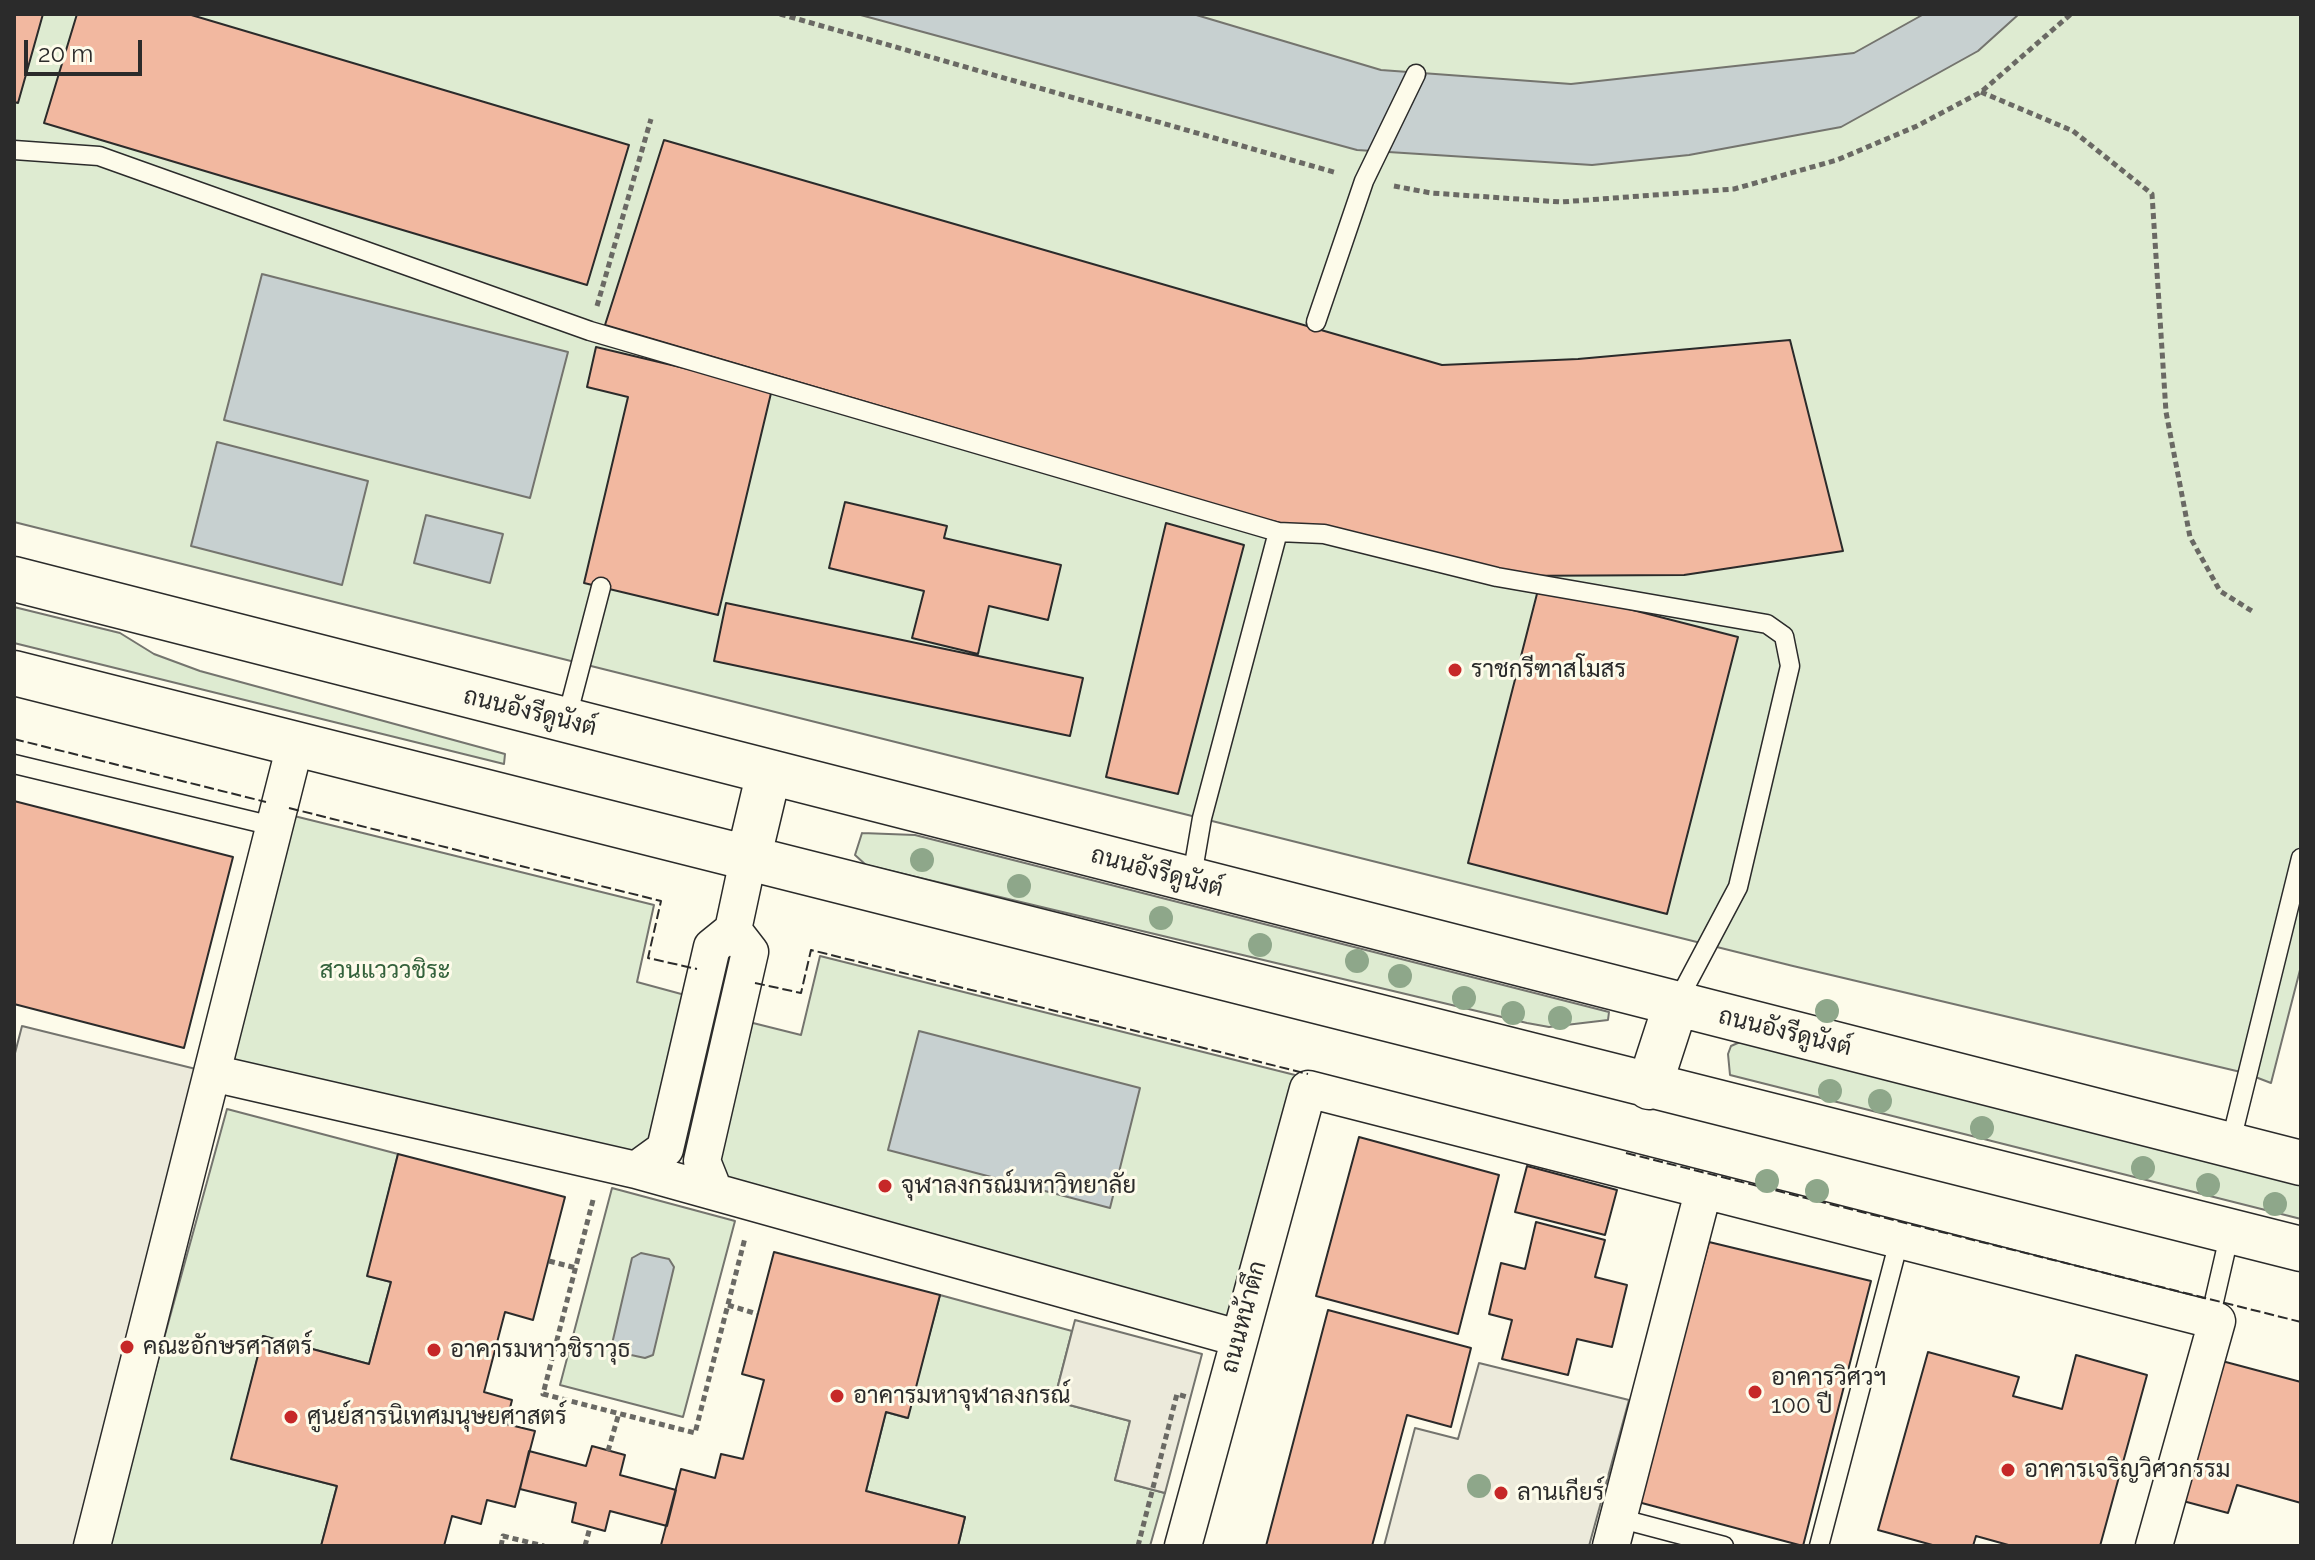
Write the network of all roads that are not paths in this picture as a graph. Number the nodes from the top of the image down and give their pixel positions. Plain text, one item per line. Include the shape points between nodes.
1 (1416, 74) dead end
2 (14, 150) edge
3 (1316, 322) dead end
4 (1278, 532) junction
5 (14, 579) edge
6 (601, 587) dead end
7 (14, 673) edge
8 (566, 721) junction
9 (295, 745) junction
10 (14, 764) edge
11 (769, 772) junction
12 (273, 826) junction
13 (2301, 858) edge
14 (748, 860) junction
15 (1191, 882) junction
16 (733, 930) junction
17 (1676, 1004) junction
18 (212, 1073) junction
19 (1649, 1087) junction
20 (2230, 1145) junction
21 (2301, 1163) edge
22 (619, 1166) junction
23 (714, 1191) junction
24 (1703, 1192) junction
25 (2230, 1232) junction
26 (1899, 1241) junction
27 (2301, 1249) edge
28 (2210, 1319) junction
29 (1238, 1338) junction
30 (1615, 1532) edge
31 (92, 1546) edge
32 (1183, 1546) edge
33 (1724, 1546) edge
34 (1819, 1546) edge
35 (2154, 1546) edge

1 - 3 lane via 1371,161
2 - 4 lane via 99,156 657,356
4 - 15 lane via 1202,818
4 - 17 lane via 1324,534 1497,577 1767,624 1784,636 1790,666 1738,887
5 - 8 main road, ถนนอังรีดูนังต์
6 - 8 lane
7 - 9 main road
8 - 11 main road, ถนนอังรีดูนังต์
9 - 12 street
9 - 14 main road
10 - 12 lane
11 - 14 main road
11 - 15 main road, ถนนอังรีดูนังต์
12 - 18 street
13 - 20 lane
14 - 16 street
14 - 19 main road
15 - 17 main road, ถนนอังรีดูนังต์
16 - 22 street via 712,947 665,1149
16 - 23 street via 750,952 702,1161
17 - 19 main road
17 - 20 main road, ถนนอังรีดูนังต์
18 - 22 street
18 - 31 street
19 - 25 main road
20 - 21 main road, ถนนอังรีดูนังต์
22 - 23 street
23 - 29 street
24 - 26 street
24 - 29 street, ถนนหน้าตึก via 1308,1089
24 - 30 street
25 - 27 main road
25 - 28 lane
26 - 28 street
26 - 34 lane
28 - 35 street via 2217,1321
29 - 32 street, ถนนหน้าตึก
30 - 33 lane

